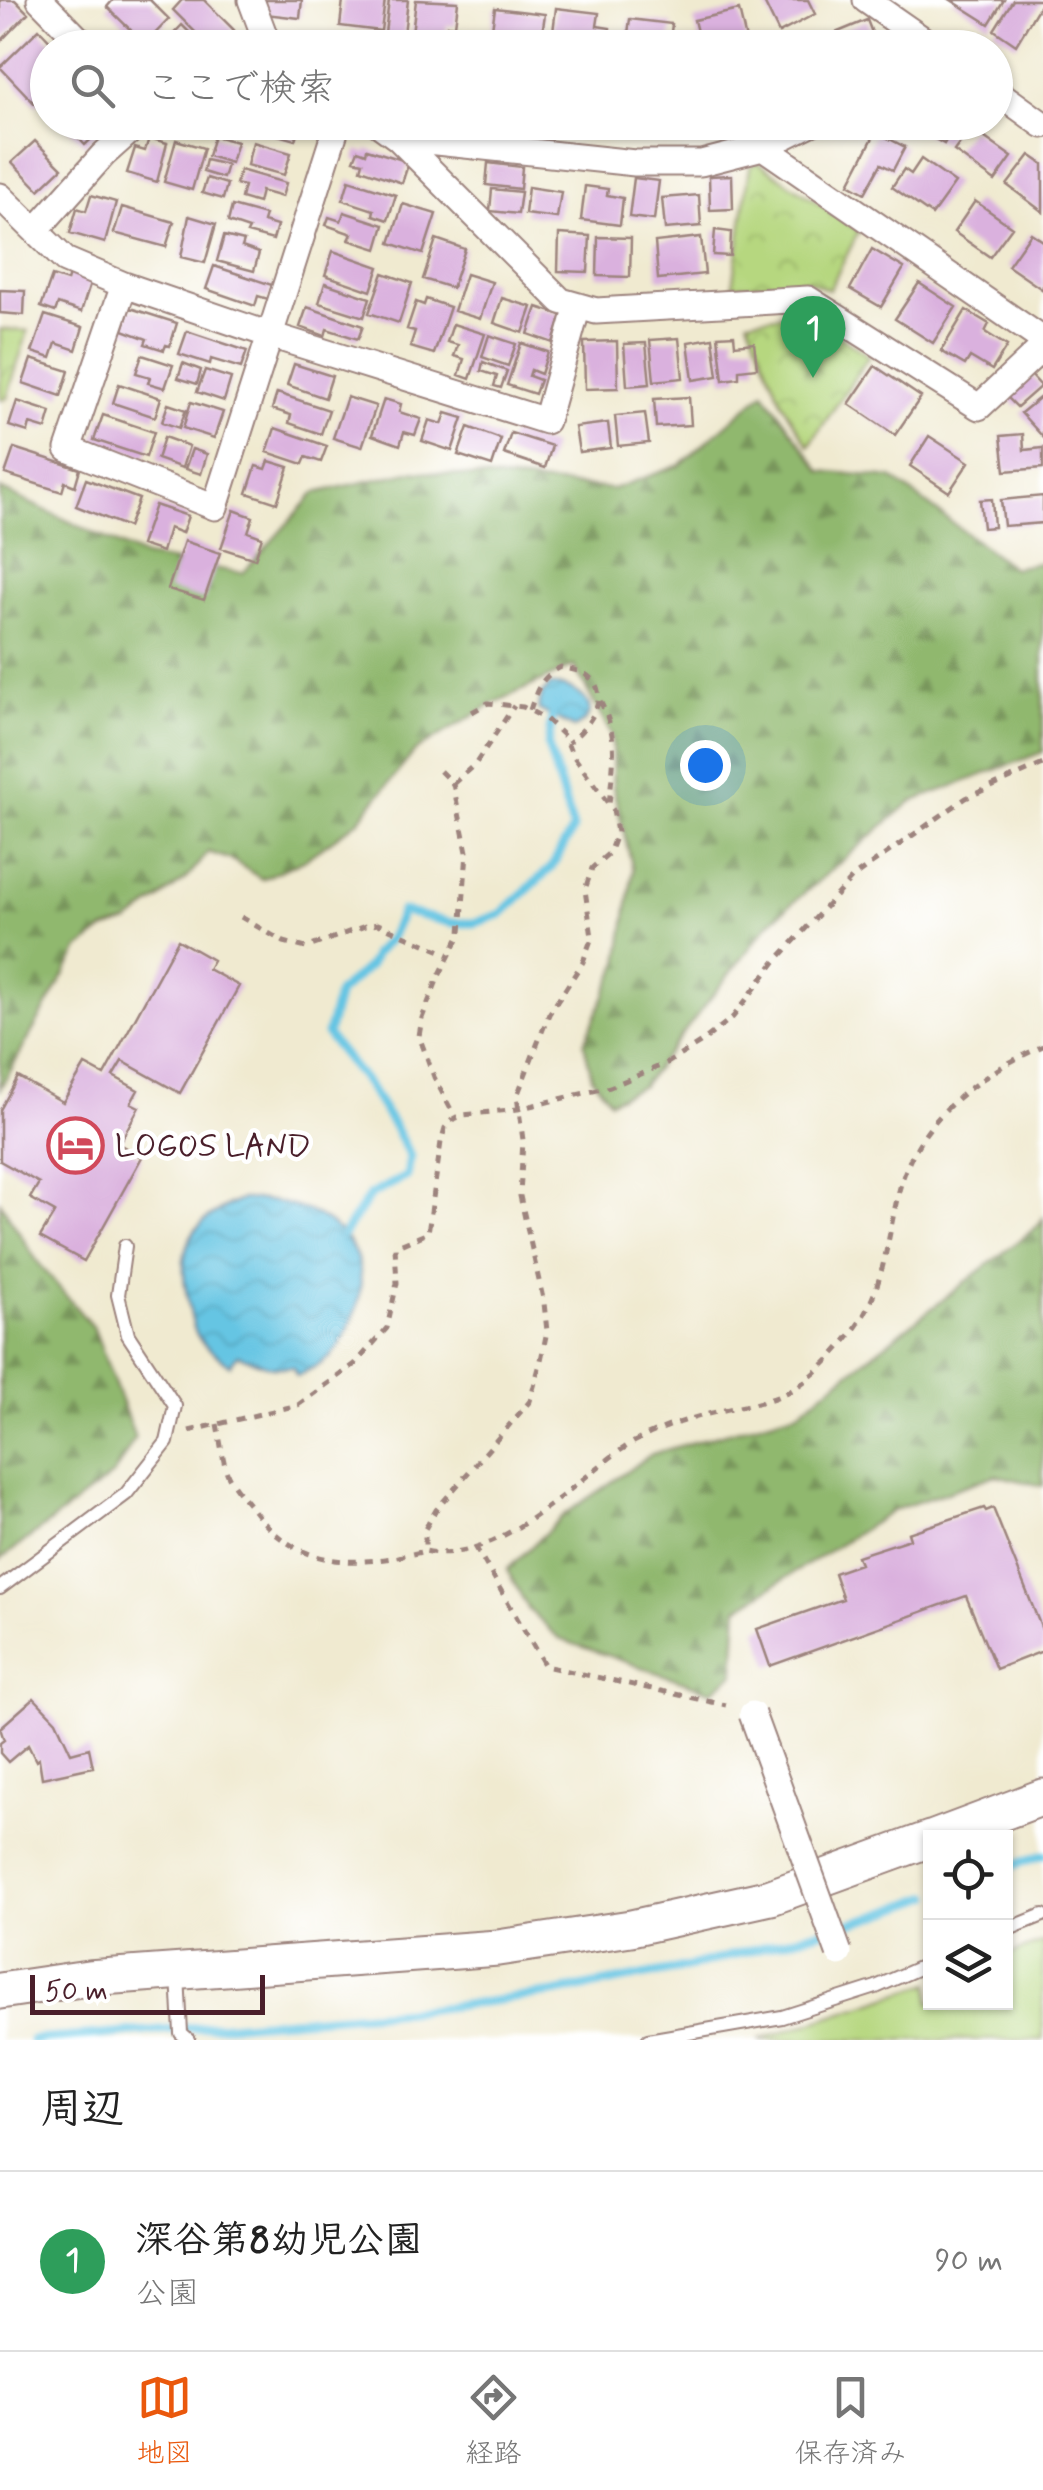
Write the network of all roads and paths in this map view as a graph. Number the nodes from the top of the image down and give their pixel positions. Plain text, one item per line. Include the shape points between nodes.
1 (40, 0) edge
2 (251, 0) edge
3 (866, 0) edge
4 (69, 30) edge
5 (262, 30) edge
6 (909, 30) edge
7 (1013, 103) edge
8 (1043, 125) edge
9 (120, 140) edge
10 (332, 140) edge
11 (400, 140) edge
12 (417, 140) edge
13 (777, 140) edge
14 (763, 147) junction
15 (0, 196) edge
16 (36, 230) junction
17 (124, 285) junction
18 (578, 306) junction
19 (270, 335) junction
20 (1043, 340) edge
21 (1043, 347) edge
22 (600, 701) junction
23 (514, 706) junction
24 (530, 710) junction
25 (472, 712) dead end
26 (568, 743) junction
27 (1043, 764) edge
28 (440, 771) dead end
29 (453, 784) junction
30 (609, 804) junction
31 (241, 916) dead end
32 (448, 954) junction
33 (1043, 1046) edge
34 (518, 1109) junction
35 (456, 1119) junction
36 (125, 1246) dead end
37 (217, 1424) junction
38 (168, 1436) junction
39 (474, 1546) junction
40 (424, 1551) junction
41 (0, 1588) edge
42 (752, 1714) joint
43 (1043, 1798) edge
44 (954, 1830) edge
45 (923, 1841) edge
46 (1043, 1915) edge
47 (1013, 1927) edge
48 (839, 1952) dead end
49 (923, 1966) edge
50 (178, 1972) junction
51 (0, 1992) edge
52 (189, 2040) edge
53 (648, 2040) edge

1 - 4 street
2 - 5 street
3 - 6 street
7 - 8 street
9 - 16 street
10 - 19 street
11 - 18 street via 561,302
12 - 14 street via 635,163 701,163
13 - 14 street
14 - 20 street
15 - 16 street
16 - 17 street via 65,260
17 - 19 street
17 - 19 street via 68,449 216,507
18 - 19 street via 546,421
18 - 21 street via 596,311 808,299 979,408
22 - 24 path via 586,674 561,667 543,677
22 - 26 path
22 - 30 path via 615,744
23 - 24 path
23 - 25 path via 488,703
23 - 29 path via 476,763
24 - 26 path
26 - 30 path
27 - 34 path via 966,798 853,877 733,1017 700,1043 610,1087
28 - 29 path
29 - 32 path via 467,852 461,934
30 - 34 path via 617,832 584,890 592,937 548,1014 516,1096
31 - 32 path via 306,948 378,924
32 - 35 path via 419,1036
33 - 39 path via 969,1088 923,1137 899,1190 872,1298 828,1362 767,1402 713,1413 635,1442 536,1516
34 - 35 path
34 - 40 path via 520,1196 547,1331 541,1360 530,1400 436,1510 425,1529
35 - 37 path via 441,1142 428,1233 396,1247 388,1328 355,1364 298,1405
36 - 38 lane via 118,1295 128,1334 175,1406
37 - 38 path
37 - 40 path via 227,1474 269,1531 295,1548 329,1561 382,1561
38 - 41 lane via 126,1494
39 - 40 path
39 - 42 path via 546,1666
42 - 48 street, bridge
43 - 44 main road
45 - 50 main road via 771,1897 631,1928 498,1948
46 - 47 lane
49 - 53 lane via 782,2016
50 - 51 main road
50 - 52 lane via 181,2032

